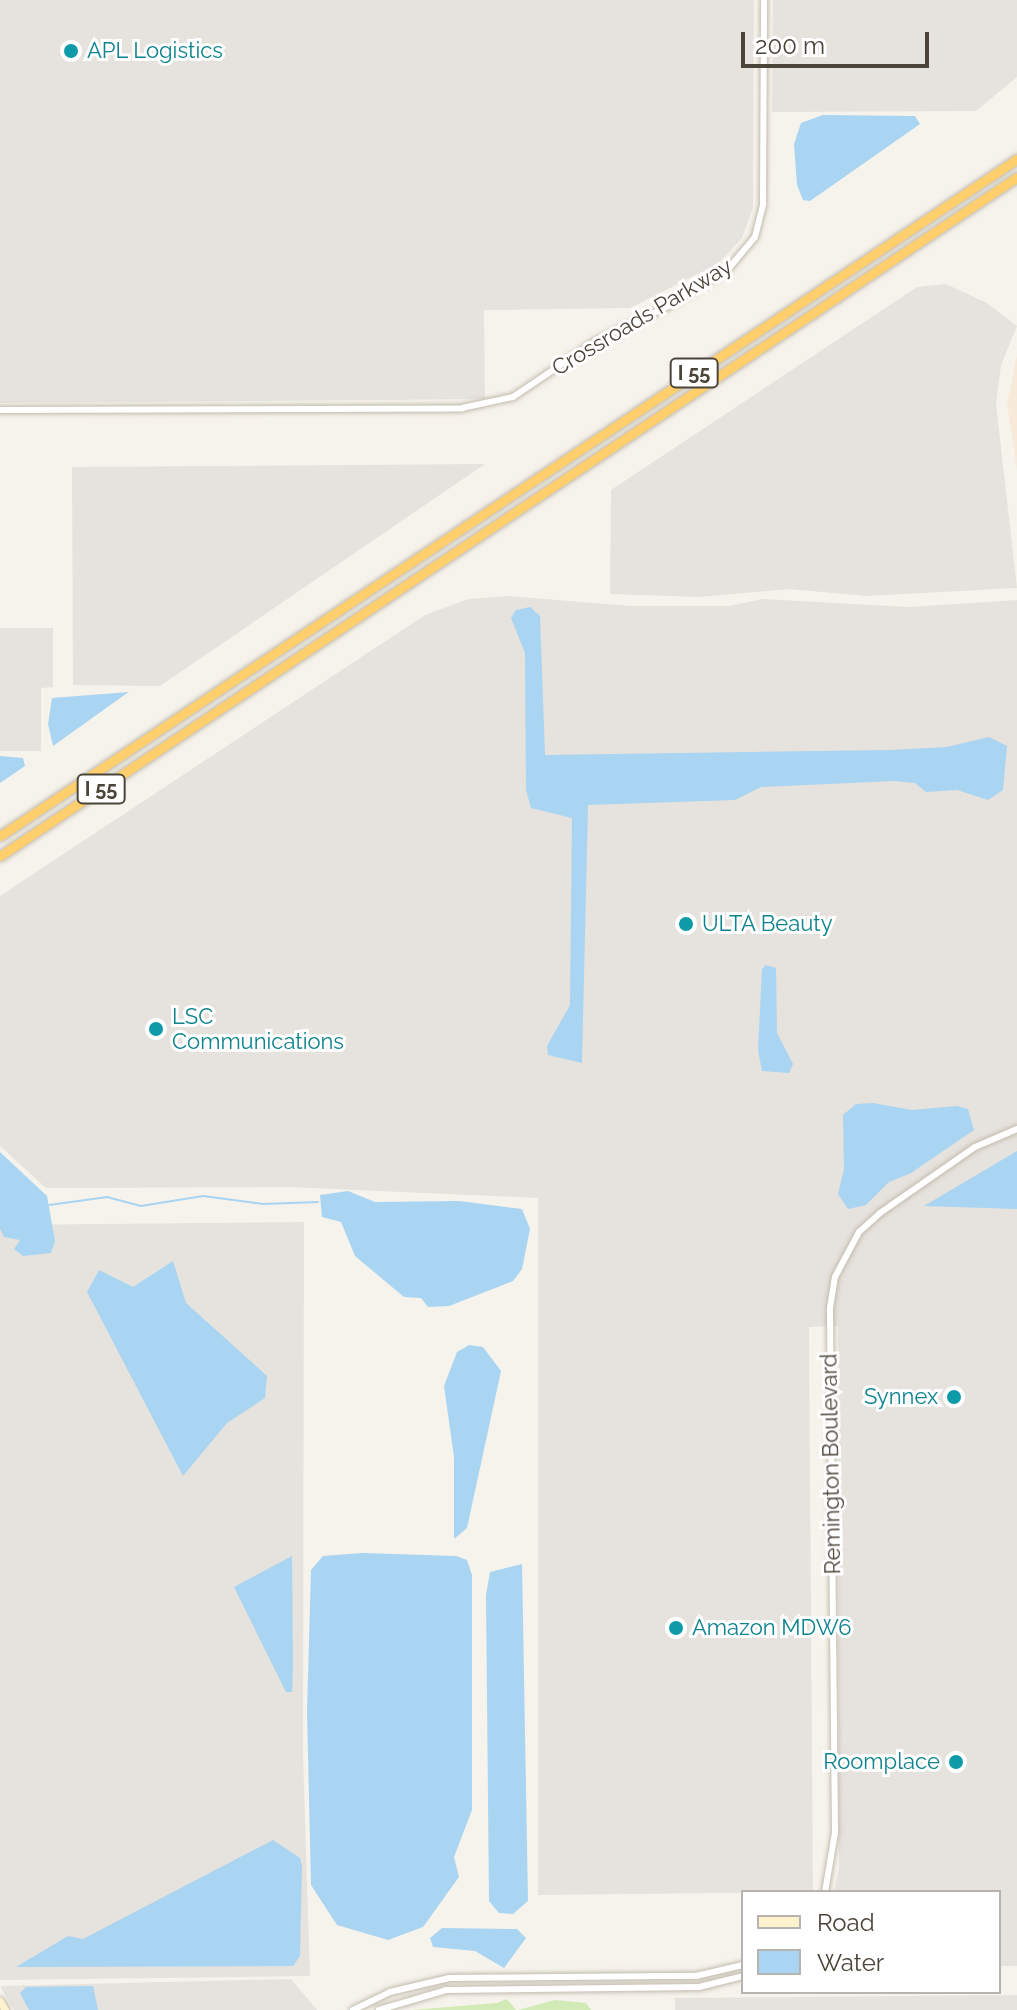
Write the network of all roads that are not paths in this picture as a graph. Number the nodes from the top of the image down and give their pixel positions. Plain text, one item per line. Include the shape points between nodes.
1 (764, 0) edge
2 (1017, 158) edge
3 (1015, 179) edge
4 (0, 410) edge
5 (0, 836) edge
6 (0, 856) edge
7 (1017, 1129) edge
8 (825, 1890) edge
9 (741, 1965) edge
10 (741, 1976) edge
11 (0, 2001) edge
12 (5, 2010) edge
13 (353, 2010) edge
14 (379, 2010) edge

1 - 4 street, Crossroads Parkway via 763,204 755,237 729,268 670,305 596,341 513,397 462,408
2 - 5 highway, I 55
3 - 6 highway, I 55 via 570,471
7 - 8 street, Remington Boulevard via 975,1147 880,1213 859,1232 835,1277 830,1308 835,1833
9 - 13 street via 696,1976 449,1978 390,1992
10 - 14 street via 699,1987 446,1990
11 - 12 main road

